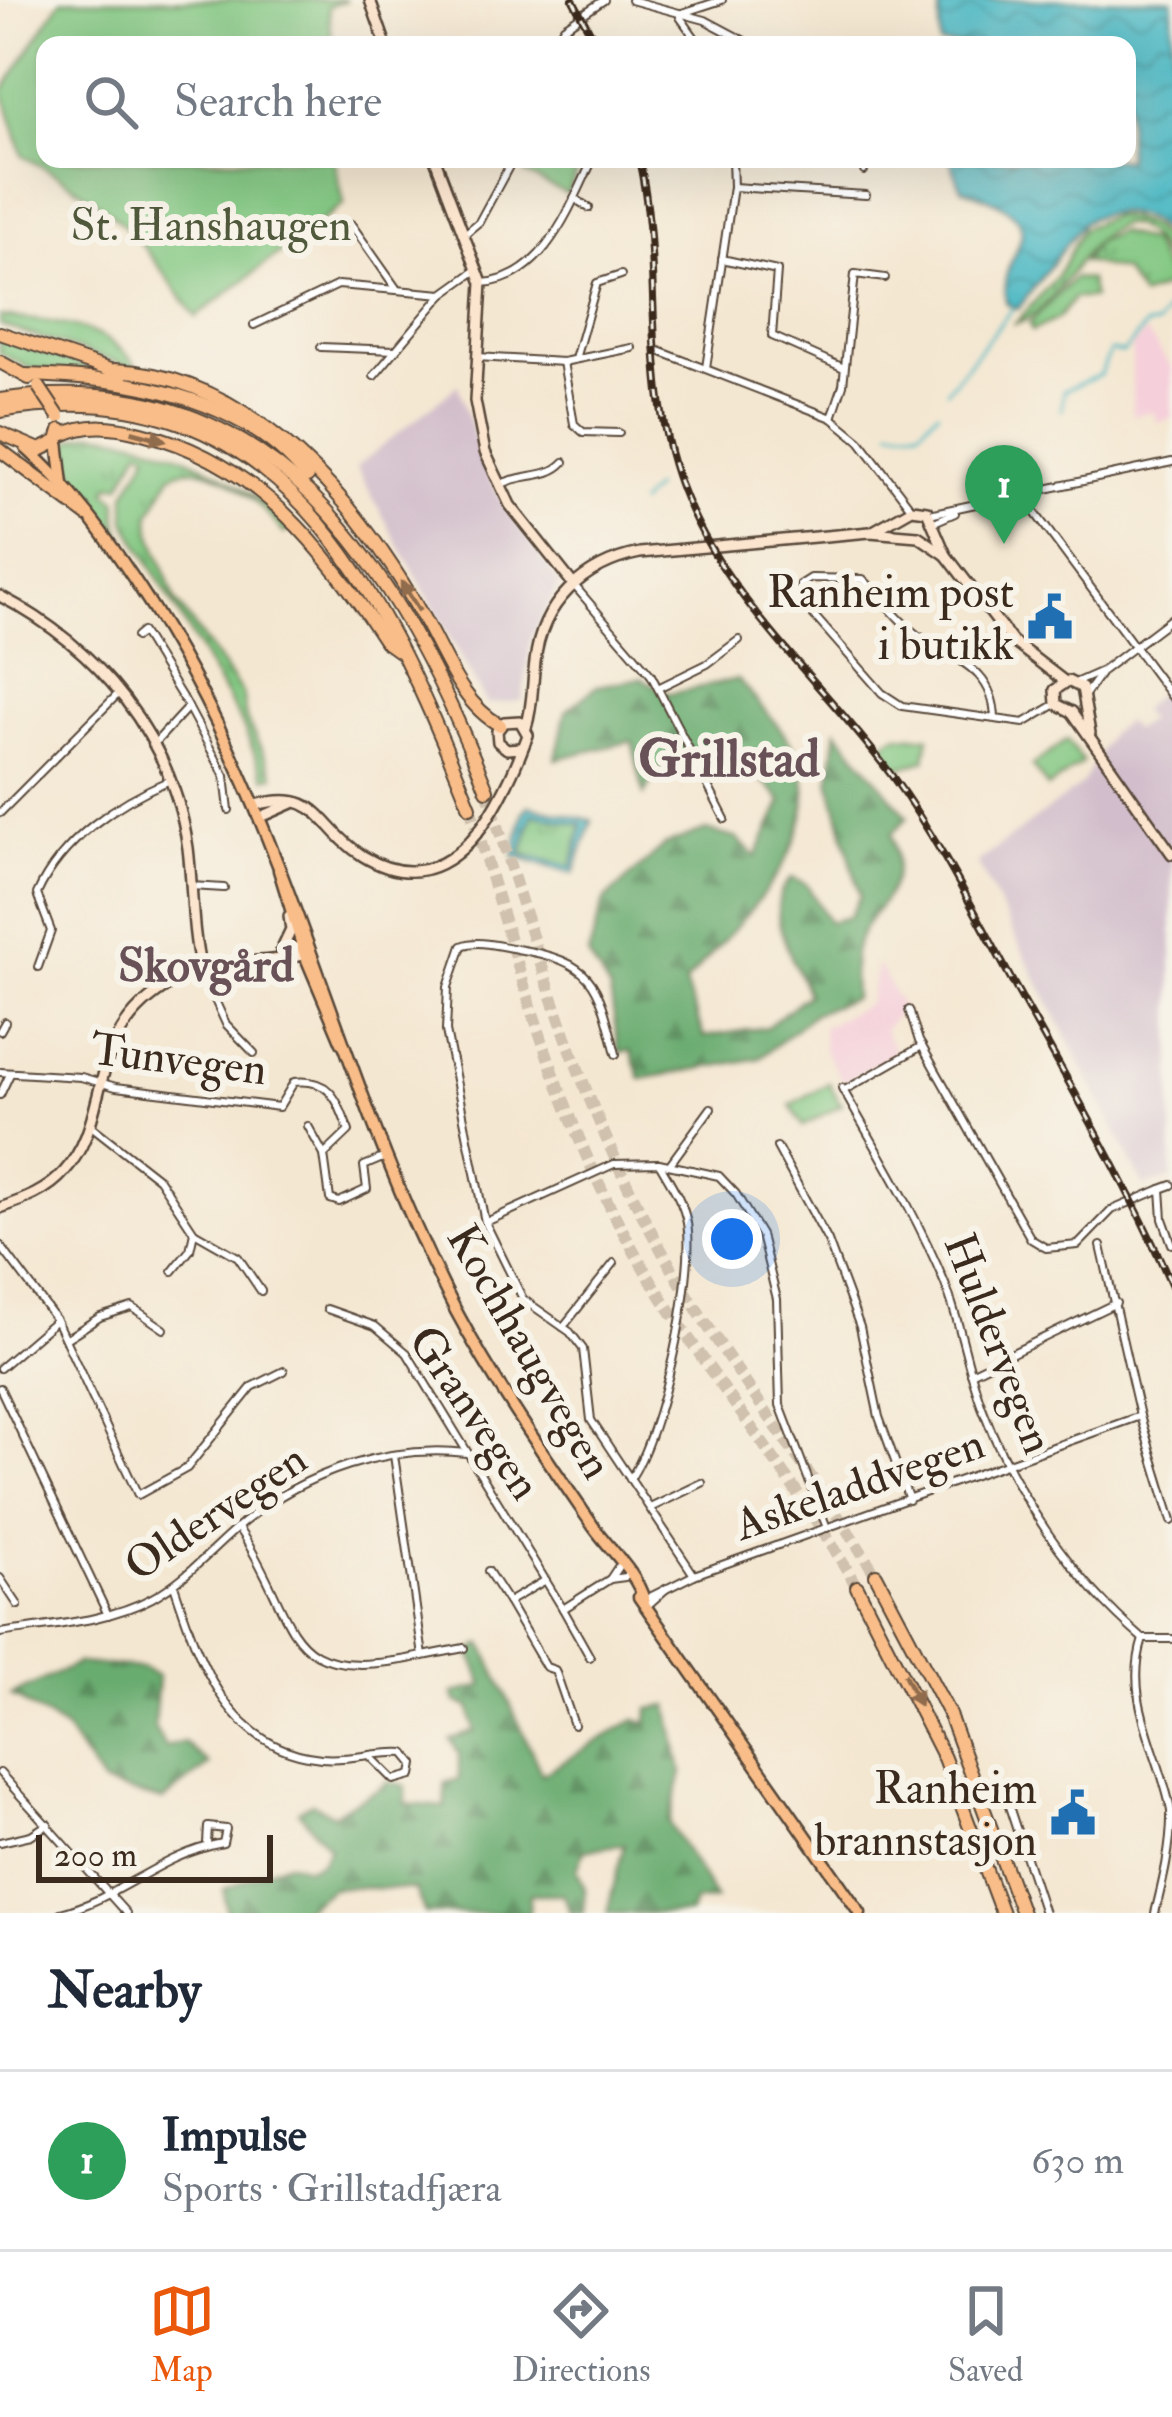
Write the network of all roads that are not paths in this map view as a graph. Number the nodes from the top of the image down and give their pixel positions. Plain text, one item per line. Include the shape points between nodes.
1 (370, 0) edge
2 (604, 0) edge
3 (631, 0) edge
4 (722, 0) edge
5 (678, 14) junction
6 (383, 36) edge
7 (558, 36) edge
8 (694, 36) edge
9 (735, 36) edge
10 (439, 168) edge
11 (508, 168) edge
12 (589, 168) edge
13 (733, 168) edge
14 (865, 168) edge
15 (864, 171) dead end
16 (734, 188) junction
17 (866, 196) dead end
18 (574, 198) junction
19 (589, 208) dead end
20 (352, 224) dead end
21 (467, 232) junction
22 (722, 259) junction
23 (478, 269) junction
24 (621, 275) dead end
25 (885, 278) dead end
26 (482, 283) junction
27 (396, 288) junction
28 (443, 294) junction
29 (254, 325) dead end
30 (0, 333) edge
31 (321, 347) dead end
32 (632, 348) dead end
33 (394, 350) junction
34 (659, 351) dead end
35 (477, 358) junction
36 (575, 359) junction
37 (0, 362) edge
38 (563, 362) junction
39 (706, 368) junction
40 (844, 368) junction
41 (115, 370) junction
42 (24, 375) junction
43 (374, 376) dead end
44 (144, 385) junction
45 (0, 400) edge
46 (0, 411) edge
47 (832, 418) junction
48 (619, 433) dead end
49 (4, 437) edge
50 (59, 438) junction
51 (26, 448) junction
52 (0, 450) edge
53 (564, 462) dead end
54 (1172, 462) edge
55 (63, 484) junction
56 (499, 486) junction
57 (1024, 498) junction
58 (329, 511) junction
59 (908, 513) junction
60 (87, 515) junction
61 (930, 519) junction
62 (870, 532) junction
63 (915, 535) junction
64 (946, 556) junction
65 (573, 584) junction
66 (0, 596) edge
67 (1172, 618) edge
68 (136, 637) dead end
69 (739, 640) dead end
70 (1135, 646) junction
71 (402, 653) junction
72 (1102, 671) junction
73 (1077, 682) junction
74 (1059, 686) junction
75 (658, 688) junction
76 (120, 692) junction
77 (1172, 697) edge
78 (1084, 699) junction
79 (531, 700) junction
80 (1056, 704) junction
81 (188, 706) junction
82 (1072, 712) junction
83 (995, 718) junction
84 (505, 722) junction
85 (526, 728) junction
86 (1091, 738) junction
87 (154, 744) junction
88 (505, 748) junction
89 (520, 748) junction
90 (511, 775) junction
91 (170, 780) junction
92 (487, 790) tunnel mouth
93 (470, 808) tunnel mouth
94 (229, 810) dead end
95 (259, 811) junction
96 (0, 813) edge
97 (725, 819) dead end
98 (1172, 854) edge
99 (278, 861) junction
100 (191, 886) junction
101 (224, 888) dead end
102 (290, 910) junction
103 (306, 949) junction
104 (280, 953) junction
105 (38, 968) dead end
106 (201, 968) junction
107 (908, 1010) dead end
108 (5, 1022) dead end
109 (0, 1031) edge
110 (922, 1046) junction
111 (254, 1053) dead end
112 (616, 1054) dead end
113 (0, 1072) edge
114 (10, 1074) junction
115 (98, 1081) junction
116 (0, 1095) edge
117 (711, 1108) dead end
118 (87, 1123) junction
119 (308, 1126) dead end
120 (777, 1147) dead end
121 (324, 1155) junction
122 (388, 1156) junction
123 (659, 1163) junction
124 (670, 1165) junction
125 (1172, 1186) edge
126 (1161, 1189) junction
127 (0, 1208) edge
128 (485, 1222) junction
129 (194, 1232) junction
130 (1172, 1244) edge
131 (0, 1245) edge
132 (1101, 1246) dead end
133 (614, 1263) dead end
134 (173, 1271) dead end
135 (261, 1291) dead end
136 (1116, 1303) junction
137 (327, 1309) dead end
138 (56, 1320) junction
139 (563, 1327) junction
140 (164, 1329) dead end
141 (67, 1339) junction
142 (0, 1368) edge
143 (284, 1371) dead end
144 (971, 1373) junction
145 (0, 1388) edge
146 (1140, 1416) junction
147 (467, 1453) junction
148 (394, 1454) junction
149 (1011, 1466) junction
150 (630, 1479) junction
151 (702, 1483) dead end
152 (909, 1500) junction
153 (650, 1508) junction
154 (1172, 1521) edge
155 (238, 1528) junction
156 (827, 1528) junction
157 (612, 1554) junction
158 (488, 1571) dead end
159 (621, 1572) junction
160 (694, 1575) junction
161 (876, 1575) tunnel mouth
162 (0, 1578) edge
163 (546, 1580) junction
164 (174, 1586) junction
165 (857, 1587) tunnel mouth
166 (508, 1602) junction
167 (646, 1603) junction
168 (18, 1605) dead end
169 (563, 1609) junction
170 (108, 1615) junction
171 (0, 1633) edge
172 (1143, 1639) junction
173 (1172, 1640) edge
174 (464, 1648) dead end
175 (423, 1656) junction
176 (590, 1657) dead end
177 (574, 1725) dead end
178 (371, 1757) junction
179 (0, 1773) edge
180 (1002, 1785) dead end
181 (48, 1824) junction
182 (0, 1842) edge
183 (207, 1843) dead end
184 (111, 1892) junction
185 (60, 1913) edge
186 (126, 1913) edge
187 (860, 1913) edge
188 (1002, 1913) edge
189 (1022, 1913) edge
190 (1043, 1913) edge
191 (1155, 1913) edge

1 - 6 street
2 - 7 street
3 - 5 street
4 - 5 street
5 - 8 street
5 - 9 street
10 - 21 street
11 - 21 street
12 - 18 street
13 - 16 street
14 - 15 street
16 - 17 street
16 - 22 street
18 - 19 street
18 - 26 street via 528,267
20 - 27 street
21 - 23 street
22 - 39 street
22 - 40 street via 777,271 772,336
23 - 26 street
23 - 28 street
24 - 36 street via 597,283
25 - 40 street via 855,274
26 - 35 street
27 - 28 street
27 - 29 street via 338,285
28 - 33 street
30 - 41 highway
31 - 33 street
32 - 36 street
33 - 43 street
34 - 39 street
35 - 38 street
35 - 56 street via 477,422
36 - 38 street
37 - 42 highway
38 - 48 street via 574,424 583,432
39 - 47 street
40 - 47 street
41 - 44 highway
84 -> 41 highway via 466,694 370,536 300,456 228,406
42 - 44 highway
42 - 50 highway, bridge via 58,417
44 - 58 highway via 212,409 270,442 304,472
45 - 58 highway via 93,393 190,413 262,451
46 - 71 highway via 115,406 184,423 237,448 317,516
47 - 59 street via 860,441
49 - 51 highway
50 - 51 highway
50 - 55 main road
50 -> 71 highway via 86,426 135,431 234,471 300,525
51 - 55 main road, Kochhaugvegen
52 - 60 highway
53 - 56 street
54 - 57 street
55 - 60 main road, Kochhaugvegen
56 - 65 street
57 - 61 street
57 - 70 street
58 - 92 highway via 410,625
59 - 61 street
59 - 62 street
59 - 63 street
60 - 95 main road, Kochhaugvegen via 197,677
61 - 63 street
61 - 64 street
62 - 63 street
62 - 65 street via 640,554 604,563
63 - 64 street
64 - 74 street
65 - 75 street
65 - 79 street via 539,637
66 - 76 street via 64,635
67 - 70 street
68 - 81 street via 142,632
69 - 75 street
70 - 72 street
70 - 77 street
71 - 93 highway
72 - 73 street
72 - 78 street
73 - 74 street
73 - 78 street
74 - 80 street
75 - 97 street
76 - 87 street
76 - 96 street
78 - 82 street
78 - 86 street
79 - 84 street
79 - 85 street
80 - 82 street
80 - 83 street via 1029,722
81 - 87 street
81 - 94 street via 225,776
82 - 86 street
83 - 83 street via 890,699 803,604 800,585 863,579 911,630 972,667 993,696
84 - 85 street
84 - 88 street via 496,736
85 - 89 street
86 - 98 street
87 - 91 street
88 - 89 street
88 - 90 street
89 - 90 street
90 - 95 street via 470,844 417,868 364,856 318,811 288,798
91 - 100 street
91 - 105 street via 120,805 52,867 37,894 52,931
95 - 99 main road, Kochhaugvegen
99 - 102 main road, Kochhaugvegen
99 - 103 main road, Kochhaugvegen
100 - 101 street
100 - 106 street
102 - 103 main road, Kochhaugvegen
102 - 104 street
103 - 104 street
103 - 122 main road, Kochhaugvegen
104 - 106 street
106 - 111 street via 226,1024
106 - 115 street via 139,1008
107 - 110 street
108 - 109 street
110 - 126 street via 1006,1199 1046,1248 1078,1245 1112,1210
110 - 144 street, Huldervegen via 842,1090 931,1250
112 - 128 street via 595,981 581,967 553,955 462,946 448,987 446,1031
113 - 114 street, Tunvegen
114 - 115 street, Tunvegen
114 - 116 street
115 - 118 street
115 - 121 street, Tunvegen via 280,1107 294,1082 325,1086 349,1131
117 - 124 street
118 - 127 street via 59,1177
118 - 129 street via 159,1179
119 - 121 street
120 - 152 street via 835,1259
121 - 122 street via 335,1202 368,1189 364,1166
122 - 157 main road, Kochhaugvegen via 476,1345
123 - 124 street
123 - 128 street via 614,1164
123 - 150 street via 683,1206 688,1246 661,1414
124 - 156 street via 719,1176 760,1235 777,1300 780,1405
125 - 126 street
126 - 130 street
128 - 139 street via 523,1299
129 - 134 street
129 - 135 street via 238,1257
131 - 138 street
132 - 136 street
133 - 139 street
136 - 144 street
136 - 146 street
137 - 147 street, Granvegen via 376,1326 407,1353
138 - 141 street
138 - 142 street
139 - 150 street via 583,1349 591,1420
140 - 141 street via 132,1307
141 - 143 street via 138,1495 191,1467 252,1387
144 - 149 street, Huldervegen
145 - 170 street
146 - 149 street, Askeladdvegen
146 - 154 street
147 - 148 street, Oldervegen
147 - 163 street, Granvegen
148 - 155 street, Oldervegen via 321,1475
148 - 175 street
149 - 152 street, Askeladdvegen
149 - 172 street, Huldervegen via 1053,1543
150 - 153 street
151 - 153 street
152 - 156 street, Askeladdvegen
153 - 160 street
155 - 164 street, Oldervegen
155 - 175 street via 305,1648 355,1666
156 - 160 street, Askeladdvegen
157 - 159 main road, Kochhaugvegen
157 - 167 main road, Kochhaugvegen
158 - 166 street, Granvegen
159 - 167 main road, Kochhaugvegen
159 - 169 street
160 - 167 street, Askeladdvegen
161 - 189 highway via 948,1712
162 - 168 street
163 - 166 street
163 - 169 street, Granvegen
164 - 170 street, Oldervegen
164 - 178 street via 210,1674 252,1735 292,1754
165 -> 188 highway via 944,1758
166 - 177 street, Granvegen via 555,1670
167 - 187 main road, Kochhaugvegen
169 - 176 street, Granvegen
170 - 171 street, Oldervegen
172 - 173 street
172 - 191 street via 1134,1686 1171,1813
174 - 175 street
178 - 178 street via 405,1753 412,1775 394,1780
179 - 181 street
180 - 190 street
181 - 182 street
181 - 184 street
183 - 184 street
184 - 185 street
184 - 186 street

